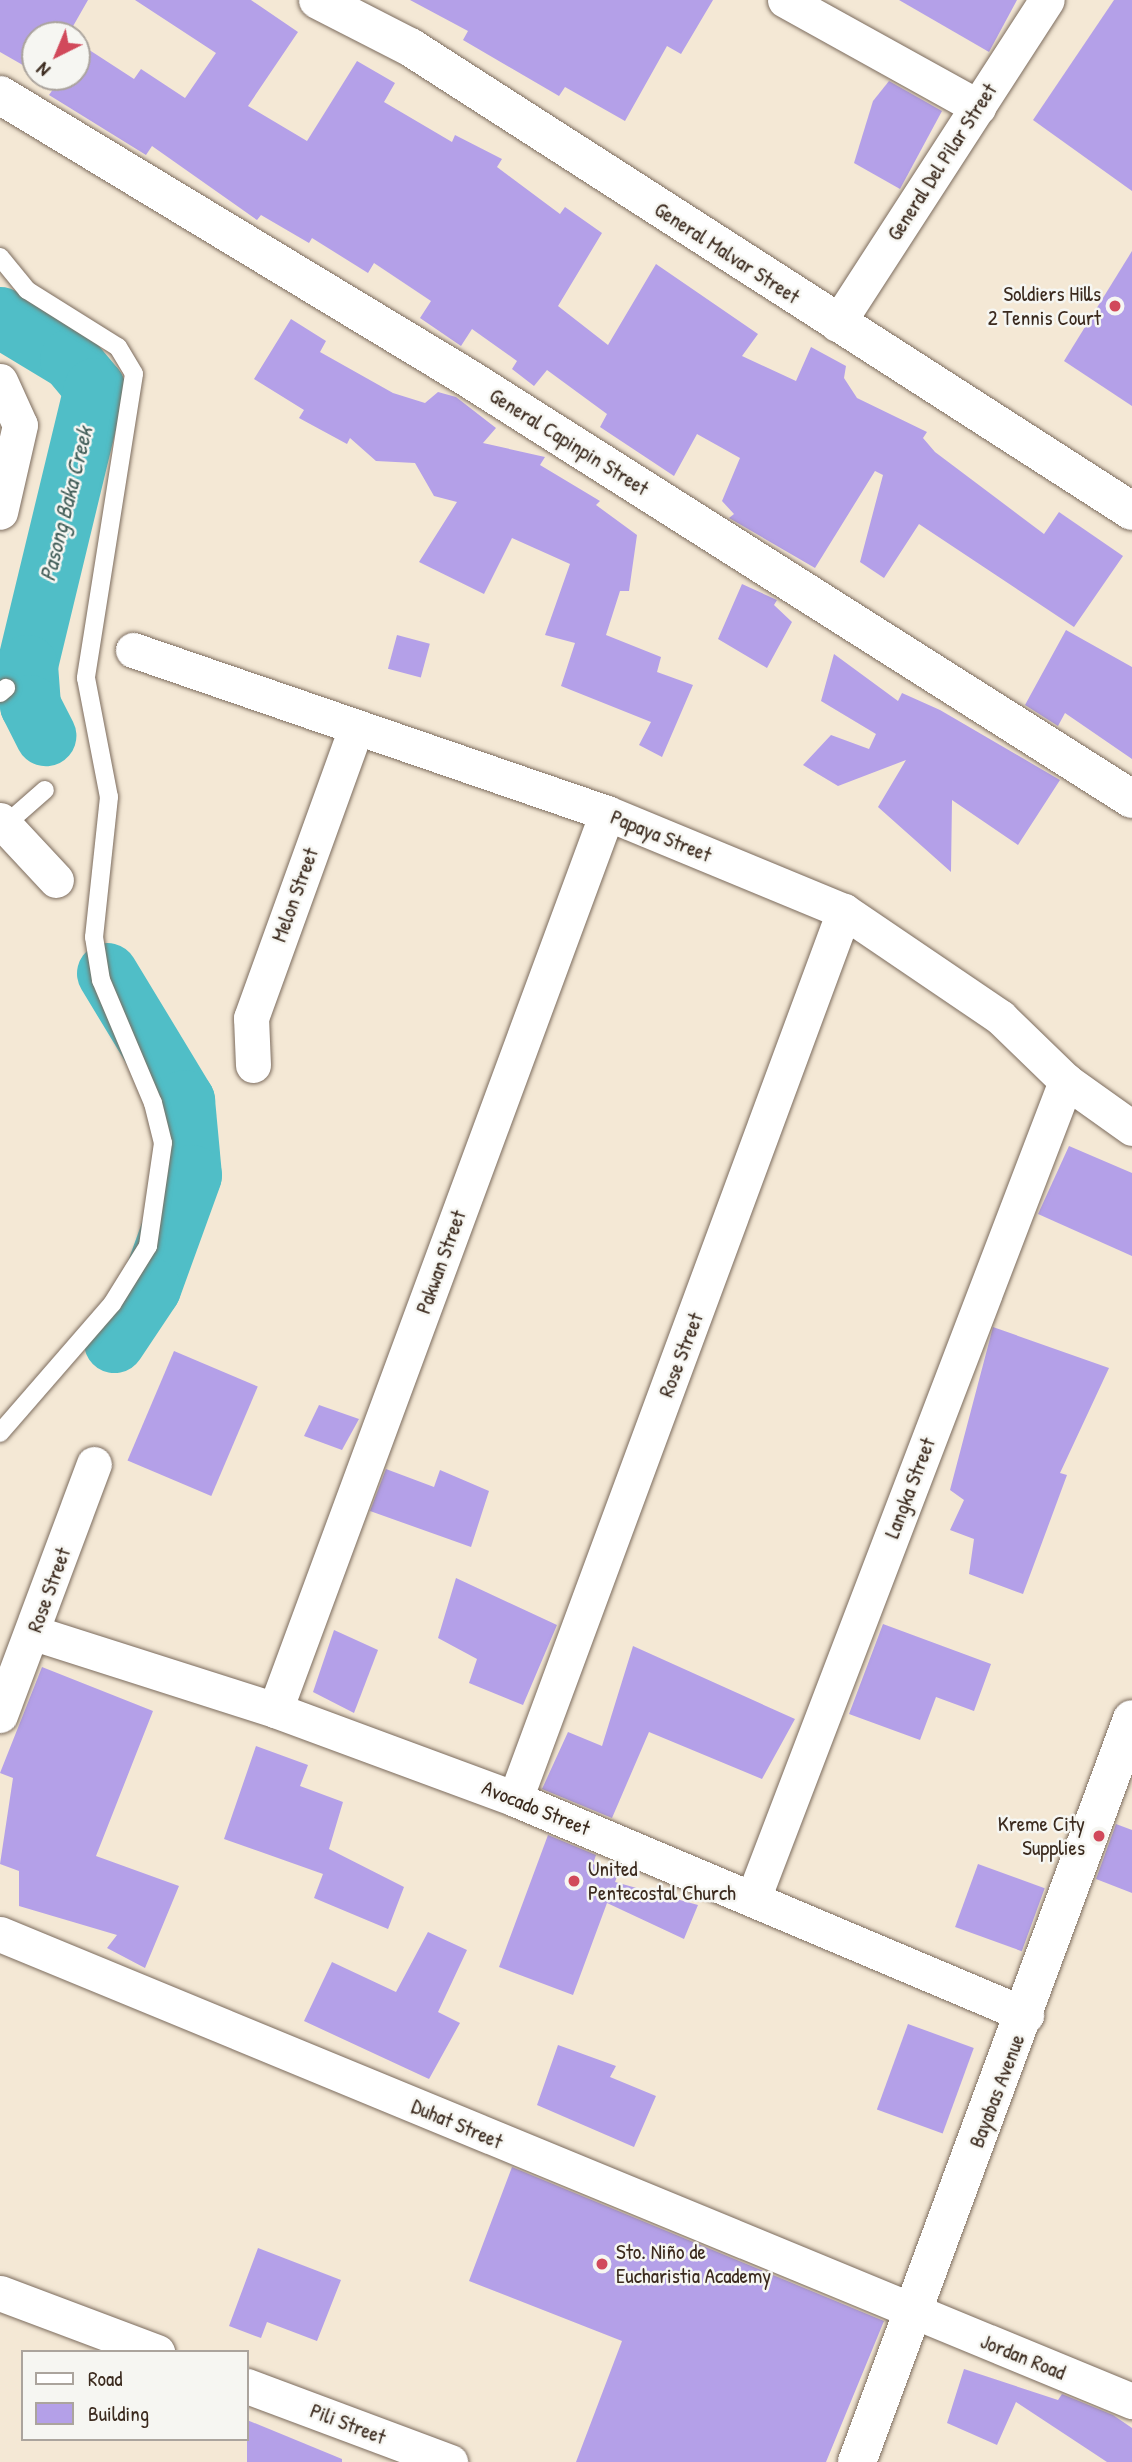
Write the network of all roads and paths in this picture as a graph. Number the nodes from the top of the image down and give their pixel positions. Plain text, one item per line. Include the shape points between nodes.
1 (318, 0) edge
2 (785, 0) edge
3 (1047, 0) edge
4 (0, 95) edge
5 (978, 107) junction
6 (0, 257) edge
7 (837, 324) junction
8 (0, 381) edge
9 (10, 434) edge
10 (1132, 511) edge
11 (0, 512) edge
12 (133, 650) dead end
13 (356, 728) junction
14 (45, 790) dead end
15 (1132, 799) edge
16 (607, 813) junction
17 (3, 822) edge
18 (56, 880) dead end
19 (844, 911) junction
20 (253, 1065) dead end
21 (1066, 1081) junction
22 (1132, 1128) edge
23 (0, 1433) edge
24 (94, 1464) dead end
25 (34, 1633) junction
26 (275, 1710) junction
27 (0, 1715) edge
28 (1132, 1719) edge
29 (515, 1799) junction
30 (754, 1896) junction
31 (0, 1934) edge
32 (1026, 2015) junction
33 (0, 2293) edge
34 (913, 2313) junction
35 (152, 2350) edge
36 (248, 2386) edge
37 (1132, 2401) edge
38 (450, 2462) edge
39 (857, 2462) edge

1 - 7 street, General Malvar Street via 410,47
2 - 5 street
3 - 5 street, General Del Pilar Street
4 - 15 street, General Capinpin Street via 468,378
5 - 7 street, General Del Pilar Street
6 - 23 lane via 26,290 118,347 134,374 86,678 109,797 94,937 101,979 153,1103 163,1143 148,1247 112,1304
7 - 10 street, General Malvar Street
8 - 9 street
9 - 11 street
12 - 13 street, Papaya Street
13 - 16 street, Papaya Street
13 - 20 street, Melon Street via 257,999 248,1037
14 - 17 lane
16 - 19 street, Papaya Street
16 - 26 street, Pakwan Street
17 - 18 street
19 - 21 street, Papaya Street via 1000,1017
19 - 29 street, Rose Street
21 - 22 street, Papaya Street
21 - 30 street, Langka Street
24 - 25 street, Rose Street
25 - 26 street, Avocado Street
25 - 27 street, Rose Street
26 - 29 street, Avocado Street
28 - 32 street, Bayabas Avenue
29 - 30 street, Avocado Street
30 - 32 street, Avocado Street
31 - 34 street, Duhat Street
32 - 34 street, Bayabas Avenue
33 - 35 street
34 - 37 street, Jordan Road
34 - 39 street, Bayabas Avenue
36 - 38 street, Pili Street

